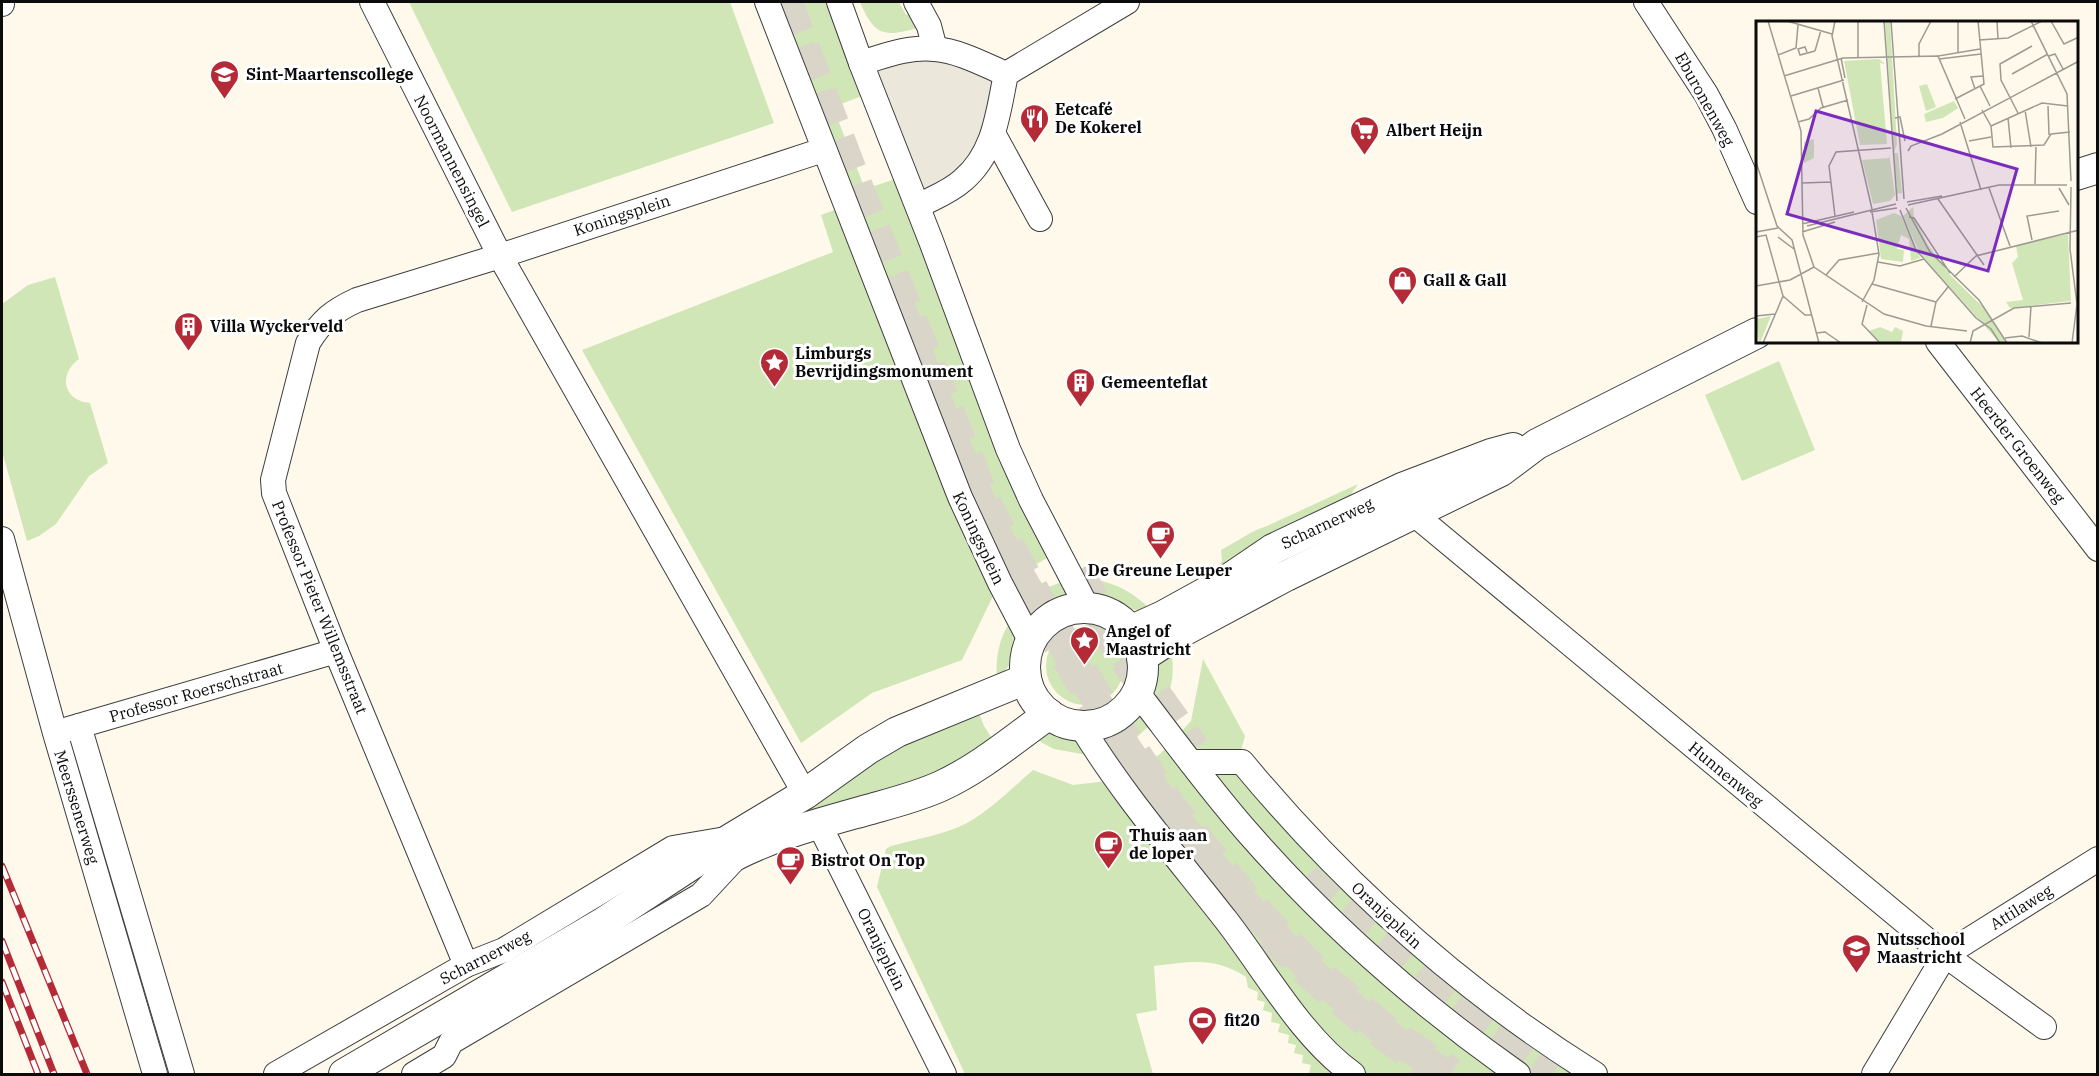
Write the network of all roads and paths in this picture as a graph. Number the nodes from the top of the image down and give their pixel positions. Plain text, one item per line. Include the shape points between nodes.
1 (372, 2) edge
2 (767, 2) edge
3 (839, 2) edge
4 (916, 2) edge
5 (1127, 2) edge
6 (1646, 2) edge
7 (935, 49) junction
8 (861, 63) junction
9 (1006, 74) junction
10 (993, 135) junction
11 (823, 150) junction
12 (2097, 168) edge
13 (2078, 174) edge
14 (1756, 200) edge
15 (918, 206) junction
16 (1040, 219) dead end
17 (500, 256) junction
18 (1756, 334) edge
19 (1940, 344) edge
20 (1537, 444) junction
21 (1414, 514) junction
22 (2, 538) edge
23 (2097, 549) edge
24 (1088, 609) junction
25 (1031, 642) junction
26 (1136, 644) junction
27 (336, 651) junction
28 (1026, 679) junction
29 (1137, 692) junction
30 (1048, 714) junction
31 (79, 726) junction
32 (1081, 726) junction
33 (55, 733) junction
34 (1191, 762) junction
35 (805, 794) junction
36 (819, 824) junction
37 (737, 845) junction
38 (2097, 859) edge
39 (1945, 955) junction
40 (466, 965) junction
41 (2044, 1027) dead end
42 (155, 1074) edge
43 (183, 1074) edge
44 (276, 1074) edge
45 (344, 1074) edge
46 (414, 1074) edge
47 (944, 1074) edge
48 (1353, 1074) edge
49 (1518, 1074) edge
50 (1595, 1074) edge
51 (1874, 1074) edge

1 - 17 street, Noormannensingel
2 - 11 street
3 - 8 street
4 - 7 street via 929,26
5 - 9 street
6 - 14 street, Eburonenweg via 1706,94
7 - 8 street via 896,52
7 - 9 street
8 - 15 street
9 - 10 street
10 - 15 street via 981,160 964,180
10 - 16 street
11 - 17 street, Koningsplein
11 - 25 street, Koningsplein via 960,497
12 - 13 street
15 - 24 street via 1008,449
17 - 27 street, Professor Pieter Willemsstraat via 357,300 338,309 318,326 308,343 273,480 274,493
17 - 35 street
18 - 20 street, Scharnerweg
19 - 23 street, Heerder Groenweg
20 - 21 street, Scharnerweg via 1501,471
20 - 26 street, Scharnerweg via 1491,454 1378,499 1273,549 1223,583 1163,616
21 - 26 street, Scharnerweg via 1173,636
21 - 39 street, Hunnenweg
22 - 33 street, Meerssenerweg
24 - 25 street via 1054,616
24 - 26 street via 1107,613 1123,623
25 - 28 street via 1026,656
26 - 29 street via 1142,675
27 - 31 street, Professor Roerschstraat
27 - 40 street, Professor Pieter Willemsstraat
28 - 30 street via 1032,695
28 - 35 street, Scharnerweg via 897,732
29 - 32 street via 1119,715
29 - 34 street
30 - 32 street
30 - 36 street, Scharnerweg via 993,755 942,786
31 - 33 street, Professor Roerschstraat
31 - 43 street, Meerssenerweg
32 - 48 street via 1117,782 1304,1025
33 - 42 street, Meerssenerweg
34 - 49 street via 1249,834 1342,930 1439,1016
34 - 50 street, Oranjeplein via 1242,762 1346,878 1430,955 1531,1032
35 - 37 street, Scharnerweg
36 - 37 street, Scharnerweg
36 - 47 street, Oranjeplein
37 - 40 street, Scharnerweg via 673,848 504,950
37 - 45 street, Scharnerweg
37 - 46 street, Scharnerweg via 701,895 451,1042 444,1056
38 - 39 street, Attilaweg
39 - 41 street, Hunnenweg
39 - 51 street
40 - 44 street, Scharnerweg

